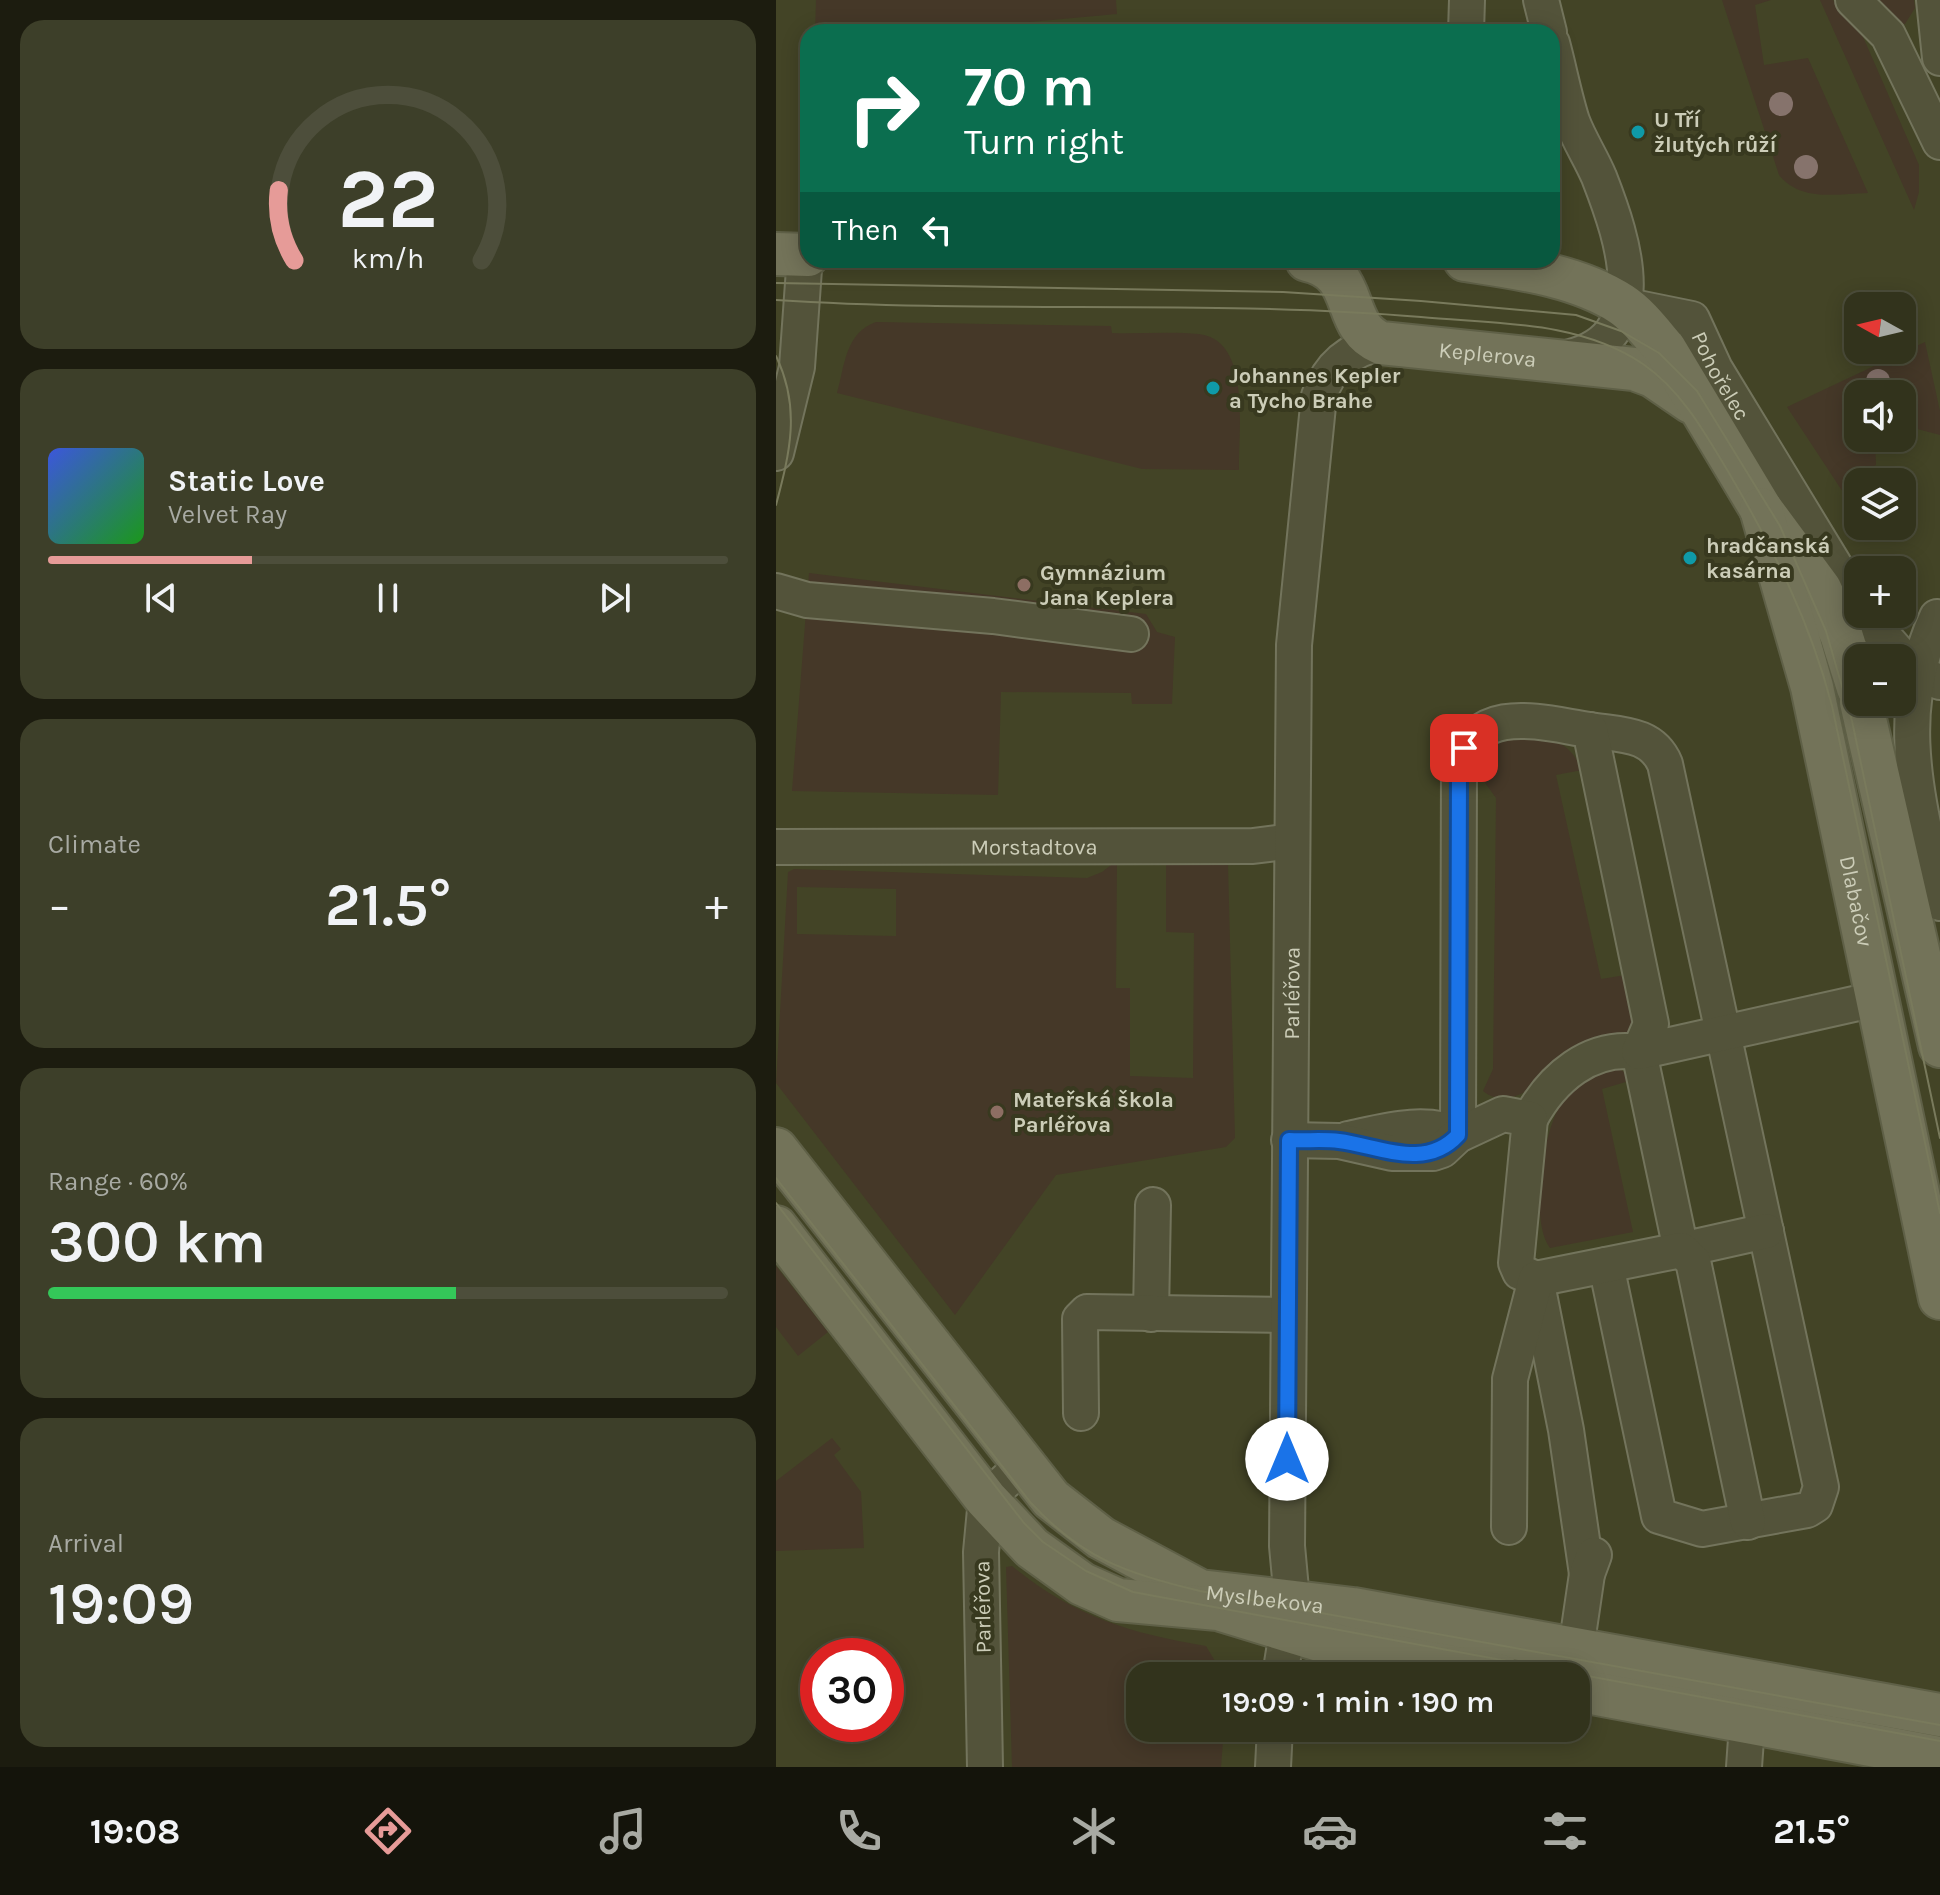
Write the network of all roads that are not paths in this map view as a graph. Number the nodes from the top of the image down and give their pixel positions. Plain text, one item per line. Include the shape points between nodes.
1 (1467, 0) edge
2 (1541, 0) edge
3 (1853, 0) edge
4 (1934, 0) edge
5 (1466, 24) edge
6 (1547, 24) edge
7 (1940, 58) edge
8 (1560, 73) edge
9 (1940, 142) edge
10 (796, 255) edge
11 (1328, 268) edge
12 (1509, 268) edge
13 (1623, 305) junction
14 (1381, 343) junction
15 (1561, 359) junction
16 (1700, 411) junction
17 (776, 453) edge
18 (1761, 509) junction
19 (1844, 581) edge
20 (776, 591) edge
21 (1937, 617) dead end
22 (1878, 628) edge
23 (1131, 634) dead end
24 (1844, 644) edge
25 (1928, 678) edge
26 (1865, 716) edge
27 (1590, 730) junction
28 (1292, 841) junction
29 (776, 847) edge
30 (1940, 903) edge
31 (1931, 963) edge
32 (1873, 989) junction
33 (1724, 1033) junction
34 (1940, 1046) edge
35 (1639, 1052) junction
36 (1530, 1119) junction
37 (1458, 1135) junction
38 (1289, 1140) junction
39 (776, 1149) edge
40 (1153, 1205) dead end
41 (776, 1227) edge
42 (1766, 1231) junction
43 (1681, 1250) junction
44 (1606, 1265) junction
45 (1536, 1279) junction
46 (1940, 1298) edge
47 (1151, 1314) junction
48 (1288, 1315) junction
49 (1081, 1413) dead end
50 (1024, 1464) junction
51 (986, 1499) junction
52 (1748, 1522) junction
53 (1509, 1527) dead end
54 (1290, 1616) junction
55 (1576, 1649) junction
56 (1282, 1662) edge
57 (1424, 1662) edge
58 (1590, 1691) edge
59 (1749, 1701) junction
60 (1936, 1714) edge
61 (1274, 1742) edge
62 (1940, 1758) edge
63 (985, 1767) edge
64 (1273, 1767) edge
65 (1744, 1767) edge

1 - 5 street
2 - 6 street
3 - 9 street via 1888,35
4 - 7 street
8 - 13 street via 1622,249
10 - 17 street via 797,367
11 - 14 main road via 1341,279 1359,325
12 - 13 main road via 1547,275
13 - 15 street via 1608,341 1581,356
13 - 16 main road, Dlabačov via 1665,349
13 - 19 street, Pohořelec via 1692,319 1715,369
14 - 15 main road, Keplerova
14 - 28 street, Parléřova via 1345,357 1319,396 1294,645
15 - 16 main road, Keplerova via 1634,369 1679,392
16 - 18 main road, Dlabačov
18 - 24 main road, Dlabačov via 1820,589
18 - 32 main road, Dlabačov via 1812,687
20 - 23 street via 807,600
21 - 25 street
22 - 25 street
25 - 30 street via 1910,732 1911,765
26 - 31 main road
27 - 33 street via 1638,737 1660,752
27 - 35 street via 1651,1024
27 - 37 street via 1503,722 1474,735 1464,748 1459,764
28 - 29 street, Morstadtova via 1253,846
28 - 38 street, Parléřova
31 - 32 street
31 - 34 main road
32 - 33 street
32 - 46 main road, Dlabačov
33 - 35 street
33 - 42 street
35 - 36 street via 1607,1051 1589,1058 1554,1084
35 - 43 street
36 - 37 street via 1503,1114
36 - 45 street via 1516,1263 1520,1272
37 - 38 street via 1442,1150 1425,1153
38 - 48 street, Parléřova
39 - 50 main road, Myslbekova
40 - 47 street
41 - 51 main road, Myslbekova
42 - 43 street
42 - 52 street via 1820,1497 1807,1510
43 - 44 street
43 - 52 street via 1693,1261
44 - 45 street
44 - 52 street via 1659,1516 1702,1529
45 - 53 street via 1510,1379
45 - 55 street via 1587,1574
47 - 48 street
47 - 49 street via 1087,1312 1080,1319
48 - 54 street, Parléřova
50 - 51 street
50 - 54 main road, Myslbekova via 1051,1499 1084,1527 1181,1584
51 - 54 main road, Myslbekova via 1032,1548 1099,1593 1140,1604
51 - 63 street, Parléřova via 981,1552
54 - 55 main road, Myslbekova
54 - 56 street, Parléřova
54 - 57 main road, Myslbekova via 1342,1647
55 - 59 main road, Myslbekova
58 - 59 main road, Myslbekova
59 - 60 main road, Myslbekova
59 - 62 main road, Myslbekova
59 - 65 street
61 - 64 street

